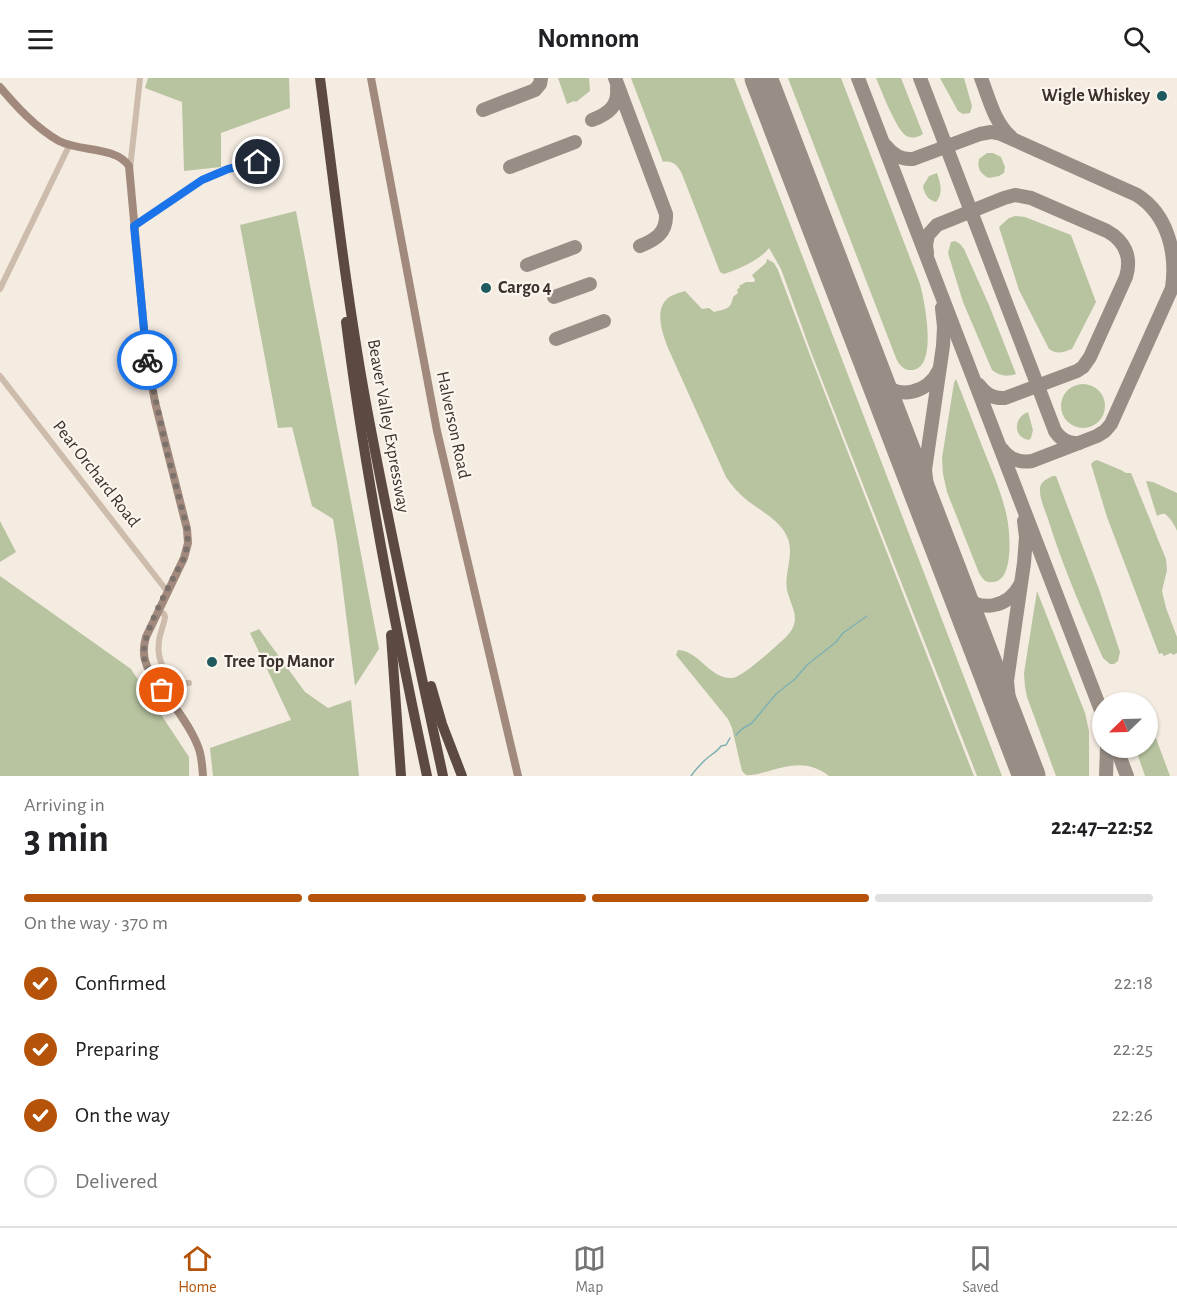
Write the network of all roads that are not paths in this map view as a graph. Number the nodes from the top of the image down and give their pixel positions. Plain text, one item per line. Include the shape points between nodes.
1 (140, 78) edge
2 (313, 78) edge
3 (320, 78) edge
4 (371, 78) edge
5 (0, 87) edge
6 (69, 146) junction
7 (258, 162) dead end
8 (130, 169) junction
9 (134, 226) junction
10 (0, 289) edge
11 (0, 375) edge
12 (390, 525) junction
13 (380, 545) junction
14 (167, 591) junction
15 (158, 610) junction
16 (189, 683) dead end
17 (203, 776) edge
18 (401, 776) edge
19 (428, 776) edge
20 (444, 776) edge
21 (462, 776) edge
22 (518, 776) edge

1 - 8 street
2 - 13 highway, Beaver Valley Expressway
3 - 12 highway, Beaver Valley Expressway via 354,332
4 - 22 street, Halverson Road via 436,431
5 - 6 street via 36,124
6 - 8 street via 120,157
6 - 10 street
7 - 9 street via 202,180
8 - 9 street
9 - 14 street via 148,367 188,538 184,558
11 - 14 street, Pear Orchard Road
12 - 20 highway, Beaver Valley Expressway
12 - 21 highway via 431,688
13 - 18 highway via 393,651
13 - 19 highway, Beaver Valley Expressway
14 - 15 street
15 - 16 street via 165,617 159,642 162,664 172,679
15 - 17 street via 145,639 144,657 197,743

